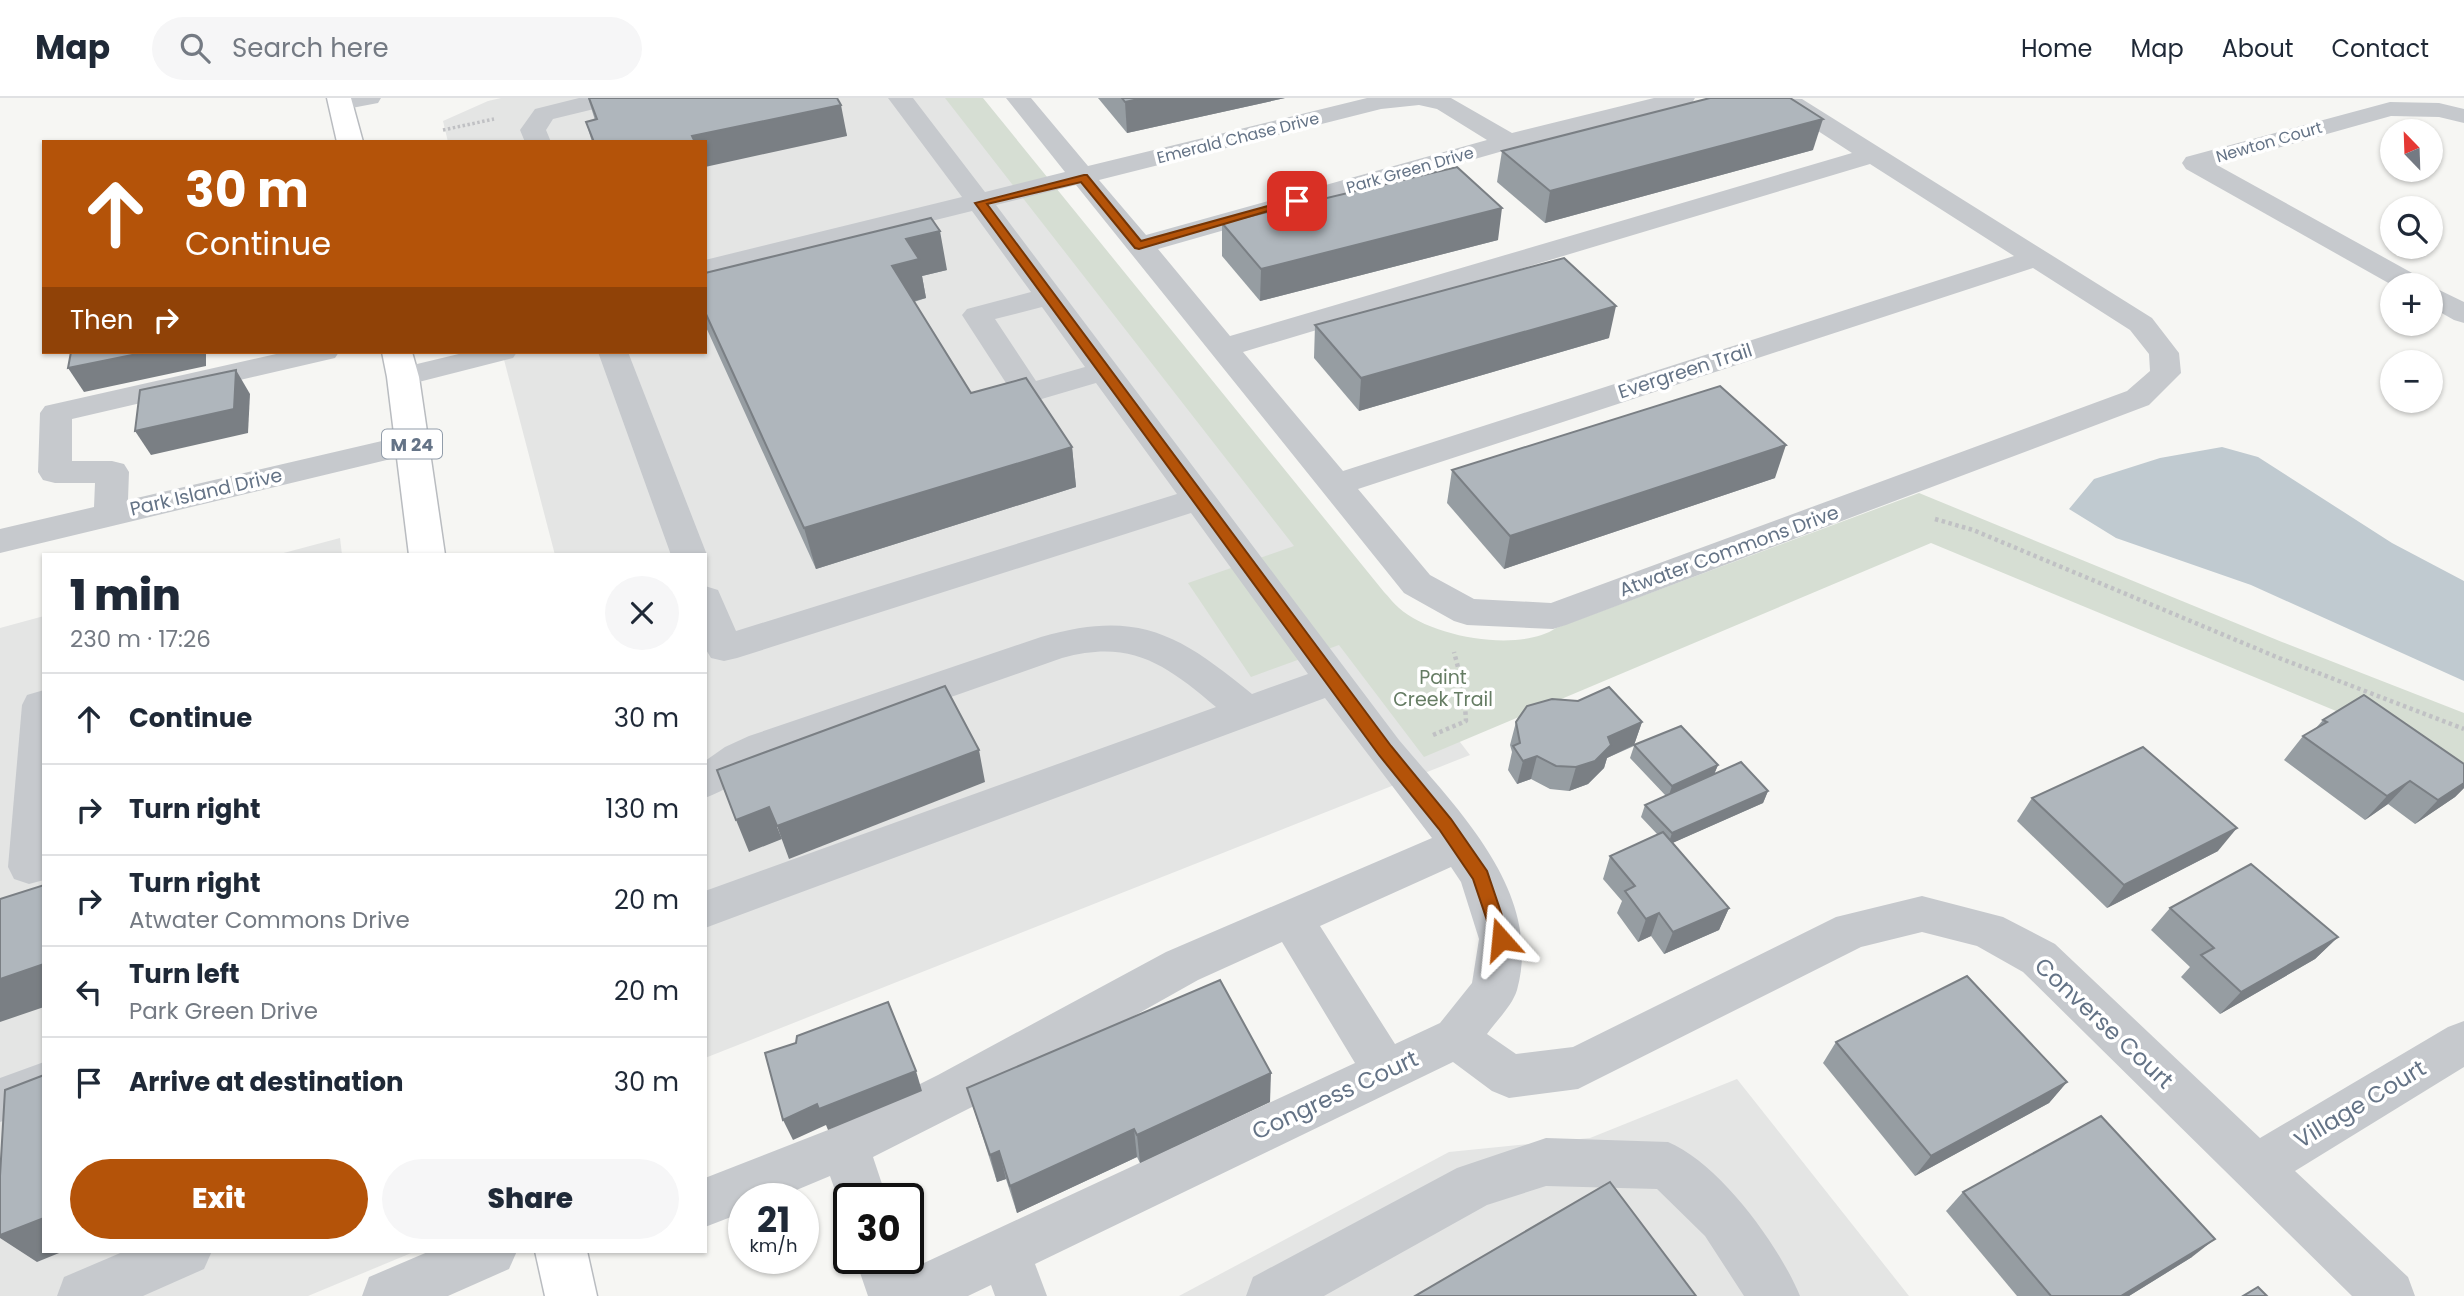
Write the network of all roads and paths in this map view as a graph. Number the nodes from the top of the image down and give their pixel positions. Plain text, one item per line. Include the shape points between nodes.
1 (369, 98) edge
2 (610, 98) edge
3 (900, 98) edge
4 (1017, 98) edge
5 (1683, 98) edge
6 (1777, 98) edge
7 (340, 101) edge
8 (501, 114) dead end
9 (2464, 116) edge
10 (443, 130) dead end
11 (350, 140) edge
12 (537, 140) edge
13 (1507, 142) junction
14 (1872, 155) junction
15 (1084, 178) junction
16 (981, 203) junction
17 (1139, 246) junction
18 (2035, 258) junction
19 (707, 269) edge
20 (2392, 273) edge
21 (1048, 297) junction
22 (2443, 302) edge
23 (2464, 314) edge
24 (1223, 348) junction
25 (315, 354) edge
26 (485, 354) edge
27 (614, 354) edge
28 (400, 364) edge
29 (1103, 371) junction
30 (412, 444) junction
31 (1335, 485) junction
32 (1198, 499) junction
33 (111, 515) junction
34 (1923, 520) dead end
35 (0, 541) edge
36 (426, 553) edge
37 (688, 553) edge
38 (707, 604) edge
39 (1462, 648) dead end
40 (1333, 680) junction
41 (42, 705) edge
42 (1246, 711) junction
43 (2464, 729) edge
44 (1387, 753) junction
45 (707, 781) edge
46 (1459, 845) junction
47 (42, 864) edge
48 (707, 909) edge
49 (1291, 918) junction
50 (1457, 1038) junction
51 (2464, 1042) edge
52 (1386, 1071) junction
53 (42, 1085) edge
54 (0, 1100) edge
55 (845, 1146) junction
56 (2256, 1167) junction
57 (857, 1183) edge
58 (707, 1202) edge
59 (181, 1253) edge
60 (486, 1253) edge
61 (886, 1274) edge
62 (1013, 1274) edge
63 (83, 1296) edge
64 (388, 1296) edge
65 (894, 1296) edge
66 (911, 1296) edge
67 (1272, 1296) edge
68 (1774, 1296) edge
69 (2389, 1296) edge

1 - 7 street
2 - 12 street via 544,114 533,130
3 - 16 street, Congress Court
4 - 15 street, Atwater Commons Drive
5 - 13 street, Park Green Drive
6 - 14 street, Atwater Commons Drive
7 - 11 main road
8 - 10 path
9 - 20 street, Newton Court via 2439,110 2390,109 2195,163
13 - 15 street, Emerald Chase Drive via 1445,104 1419,98 1381,102
13 - 17 street, Park Green Drive
14 - 18 street, Atwater Commons Drive
14 - 24 street
15 - 16 street, Emerald Chase Drive
15 - 17 street, Atwater Commons Drive
16 - 19 street, Emerald Chase Drive
16 - 21 street, Congress Court
17 - 24 street, Atwater Commons Drive
18 - 31 street, Evergreen Trail
18 - 31 street, Atwater Commons Drive via 2141,324 2164,353 2166,373 2138,398 1553,616 1467,612 1417,584
21 - 29 street, Congress Court
21 - 29 street via 977,315 1028,393
22 - 23 street
24 - 31 street, Atwater Commons Drive
25 - 33 street via 56,413 55,472 112,472
26 - 28 street
27 - 37 street
28 - 30 main road, M 24
29 - 32 street, Congress Court
30 - 33 street, Park Island Drive
30 - 36 main road, M 24
32 - 38 street via 724,648
32 - 40 street, Congress Court
33 - 35 street, Park Island Drive
34 - 43 path via 1936,519 1973,530 2278,658
39 - 44 path via 1451,644 1464,690 1466,721
40 - 42 street
40 - 44 street, Congress Court
41 - 47 street via 29,867
42 - 45 street via 1160,647 1124,638 1091,638 762,747
42 - 48 street
44 - 46 street, Congress Court
46 - 49 street
46 - 50 street, Congress Court via 1481,876 1501,939 1494,990
49 - 52 street
49 - 55 street via 1182,966
50 - 52 street, Congress Court
50 - 56 street, Converse Court via 1509,1076 1578,1069 1852,930 1922,914 1987,930 2039,958
51 - 56 street, Village Court
52 - 62 street, Congress Court
53 - 54 street
55 - 57 street
55 - 58 street
56 - 69 street, Converse Court
59 - 63 street
60 - 64 street
61 - 65 street
62 - 66 street, Congress Court
67 - 68 street via 1475,1185 1546,1162 1668,1166 1724,1218

